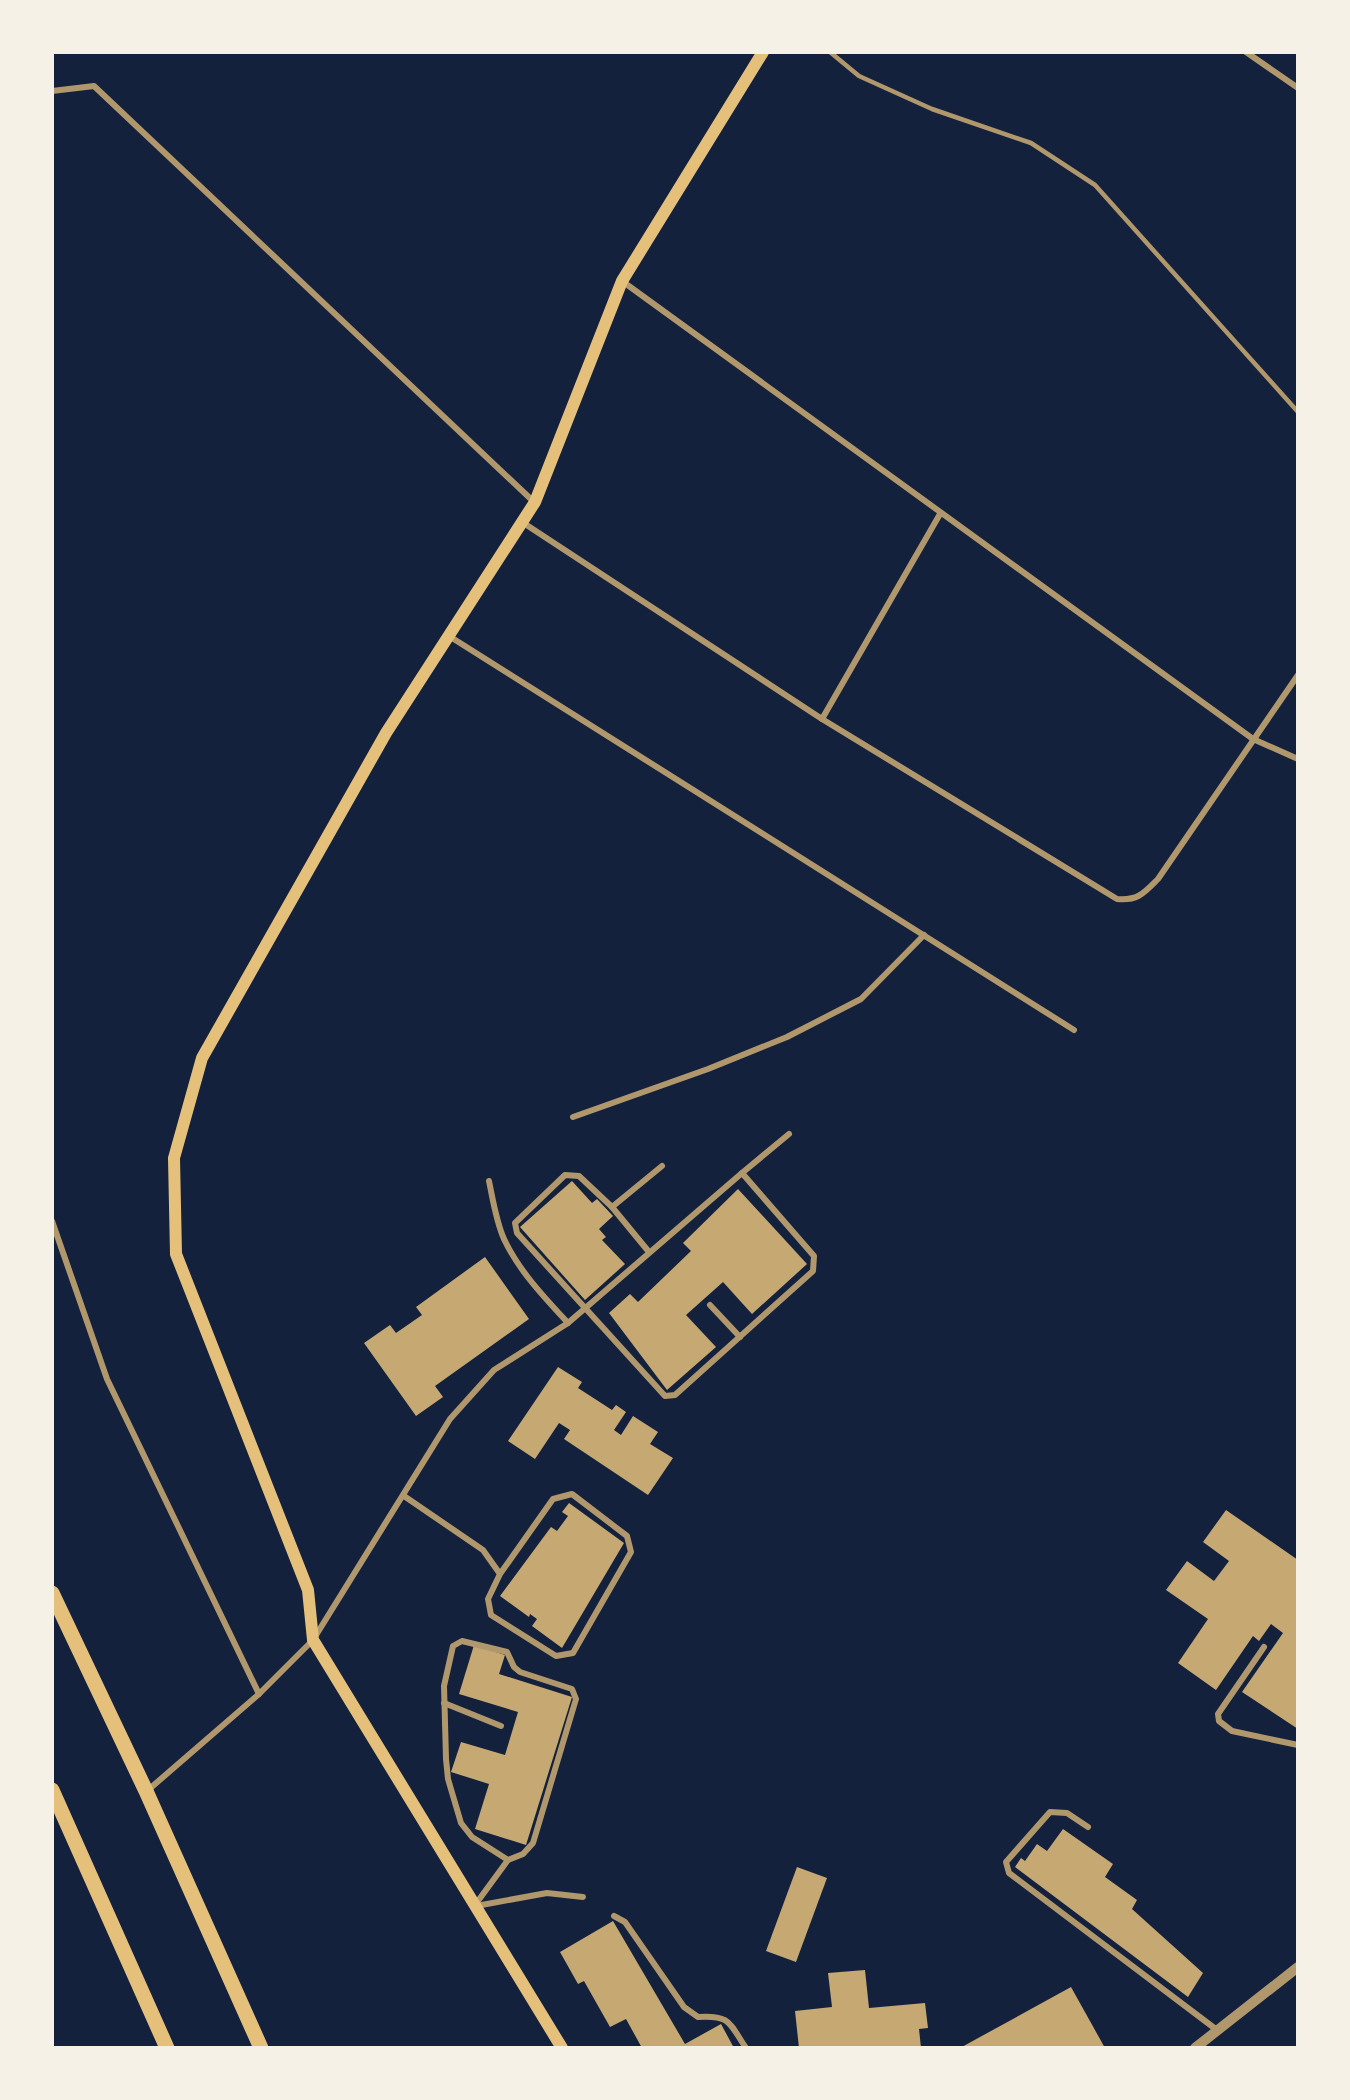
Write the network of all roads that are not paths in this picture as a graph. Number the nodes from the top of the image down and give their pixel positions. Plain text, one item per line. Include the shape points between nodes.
1 (763, 52) edge
2 (830, 52) edge
3 (1246, 52) edge
4 (1298, 88) edge
5 (52, 91) edge
6 (622, 281) junction
7 (1298, 412) edge
8 (535, 502) junction
9 (940, 514) junction
10 (522, 522) junction
11 (449, 636) junction
12 (1298, 675) edge
13 (822, 719) junction
14 (1253, 739) junction
15 (1298, 759) edge
16 (924, 935) junction
17 (1074, 1030) dead end
18 (573, 1117) dead end
19 (789, 1134) dead end
20 (662, 1166) dead end
21 (742, 1173) junction
22 (489, 1181) dead end
23 (612, 1207) junction
24 (52, 1221) edge
25 (649, 1252) junction
26 (710, 1305) dead end
27 (585, 1309) junction
28 (568, 1323) junction
29 (740, 1336) junction
30 (404, 1496) junction
31 (500, 1574) junction
32 (52, 1593) edge
33 (314, 1640) junction
34 (1264, 1647) dead end
35 (259, 1694) junction
36 (444, 1702) junction
37 (501, 1726) dead end
38 (1298, 1746) edge
39 (52, 1790) edge
40 (146, 1791) junction
41 (1088, 1827) dead end
42 (508, 1860) junction
43 (583, 1898) dead end
44 (475, 1906) junction
45 (614, 1916) dead end
46 (1298, 1967) edge
47 (1217, 2030) junction
48 (167, 2048) edge
49 (261, 2048) edge
50 (562, 2048) edge
51 (746, 2048) edge
52 (1195, 2048) edge

1 - 6 main road
2 - 7 lane via 858,76 932,109 1031,143 1095,185
3 - 4 street
5 - 8 street via 94,86
6 - 8 main road
6 - 9 street
8 - 10 main road
9 - 13 street
9 - 14 street
10 - 11 main road
10 - 13 street
11 - 16 street
11 - 33 main road via 386,733 202,1058 174,1158 176,1254 308,1590
12 - 14 street
13 - 14 street via 1116,899 1130,900 1158,879
14 - 15 street
16 - 17 street
16 - 18 street via 861,999 787,1037
19 - 21 street
20 - 23 street
21 - 25 street
21 - 29 street via 814,1256 813,1271
22 - 28 street via 503,1237 515,1260
23 - 25 street
23 - 27 street via 579,1176 565,1175 515,1222 517,1233
24 - 35 street via 107,1379
25 - 27 street
26 - 29 street
27 - 28 street
27 - 29 street via 665,1396 675,1395
28 - 30 street via 494,1370 450,1419
30 - 31 street via 483,1550
30 - 33 street
31 - 31 street via 488,1599 491,1615 556,1656 573,1653 631,1551 627,1536 572,1494 553,1499
32 - 40 main road
33 - 35 street
33 - 44 main road
34 - 38 street via 1218,1714 1219,1721 1232,1731
35 - 40 street
36 - 37 street
36 - 42 street via 448,1779 461,1823 472,1837
36 - 42 street via 453,1646 462,1641 507,1652 520,1672 572,1689 576,1699 533,1843 523,1854
39 - 48 main road
40 - 49 main road
41 - 47 street via 1067,1813 1050,1812 1006,1862 1009,1872
42 - 44 street
43 - 44 street via 548,1893
44 - 50 main road
45 - 51 street via 625,1922 684,2007 698,2017 718,2016 728,2021
46 - 47 street
47 - 52 street

